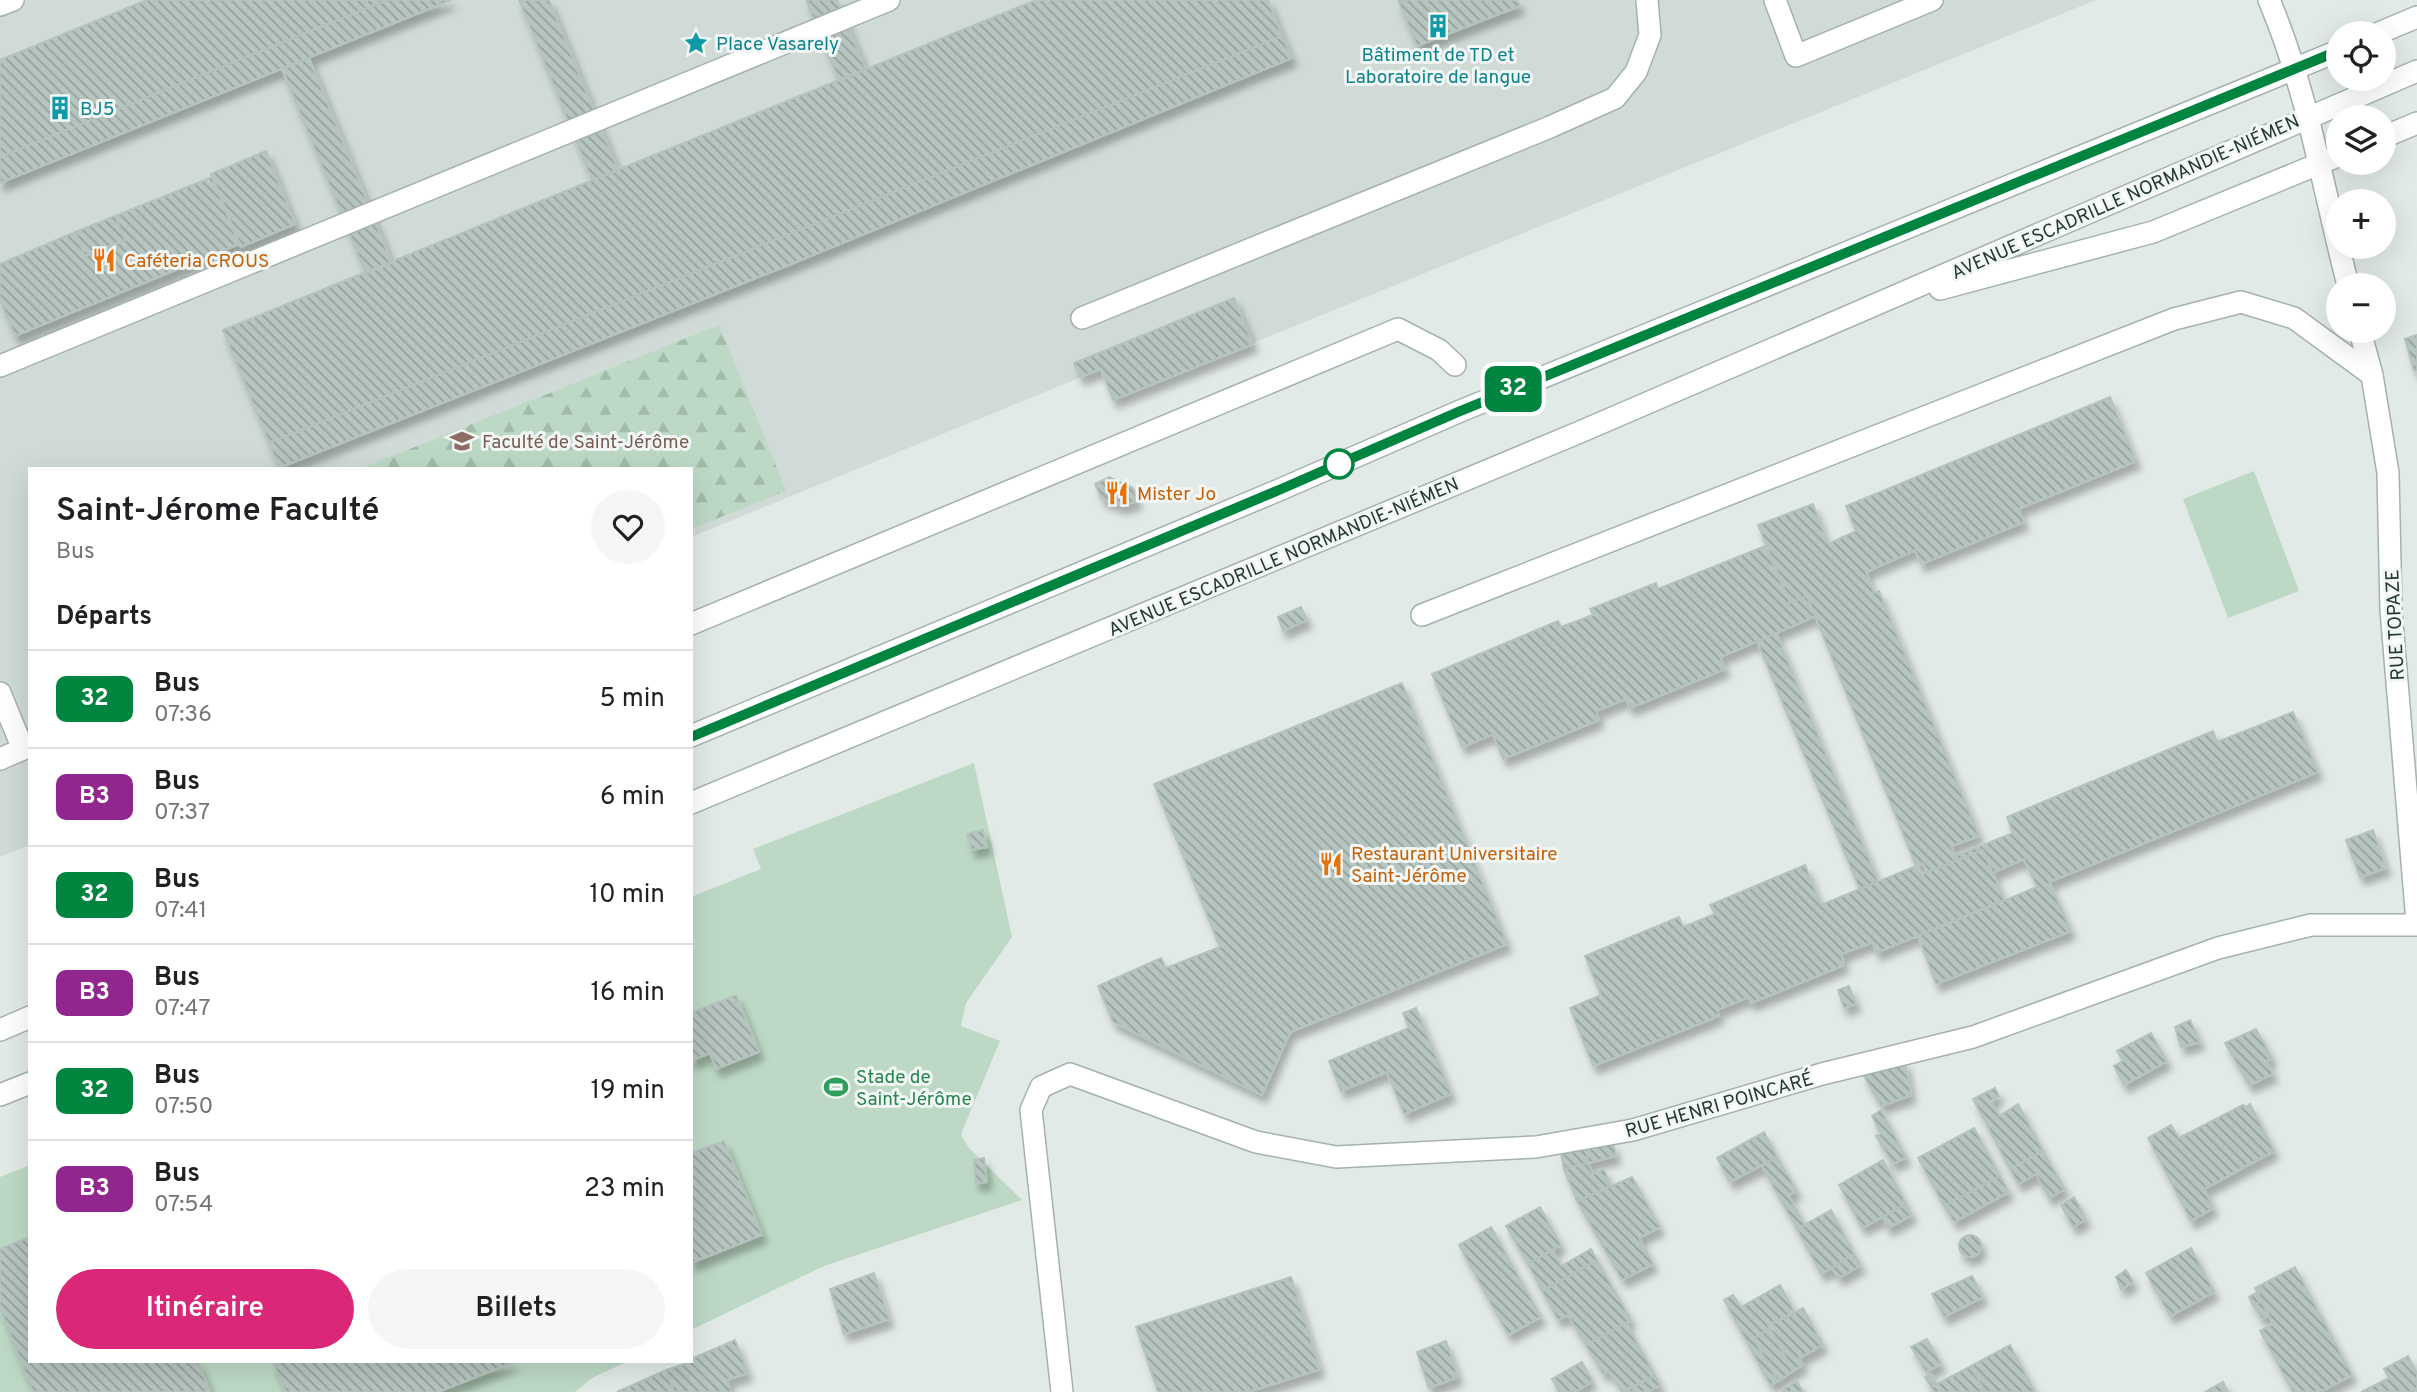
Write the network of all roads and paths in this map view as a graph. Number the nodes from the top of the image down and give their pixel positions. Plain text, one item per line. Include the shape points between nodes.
1 (13, 0) edge
2 (889, 0) edge
3 (1647, 0) edge
4 (1775, 0) edge
5 (1931, 0) edge
6 (2272, 1) edge
7 (0, 5) edge
8 (2417, 17) edge
9 (2396, 26) edge
10 (2326, 56) edge
11 (2296, 69) junction
12 (2417, 71) edge
13 (2309, 116) junction
14 (2417, 122) edge
15 (2396, 132) edge
16 (2326, 153) edge
17 (2326, 161) edge
18 (2330, 175) edge
19 (2345, 273) edge
20 (1873, 307) junction
21 (1082, 318) dead end
22 (2363, 343) edge
23 (1455, 365) dead end
24 (0, 366) edge
25 (2372, 375) junction
26 (1422, 615) dead end
27 (693, 623) edge
28 (0, 693) edge
29 (693, 736) edge
30 (0, 759) edge
31 (693, 802) edge
32 (2417, 923) edge
33 (28, 1018) edge
34 (0, 1030) edge
35 (28, 1084) edge
36 (0, 1095) edge
37 (1062, 1392) edge

1 - 7 street
2 - 24 street
3 - 21 street via 1650,35 1636,72 1615,98
4 - 5 street via 1796,56
6 - 11 street
8 - 9 street
10 - 11 street
11 - 13 street
11 - 29 street via 1458,412
12 - 13 street, AVENUE ESCADRILLE NORMANDIE-NIÉMEN
13 - 16 street
13 - 20 street, AVENUE ESCADRILLE NORMANDIE-NIÉMEN
14 - 15 street
17 - 20 street, AVENUE ESCADRILLE NORMANDIE-NIÉMEN via 2153,232
18 - 19 street via 2335,239
20 - 31 street, AVENUE ESCADRILLE NORMANDIE-NIÉMEN
22 - 25 street, RUE TOPAZE
23 - 27 street via 1439,350 1398,329
25 - 26 street via 2294,318 2241,302 2174,319
25 - 32 street, RUE TOPAZE via 2388,473 2391,610
28 - 30 street via 23,749
32 - 37 street, RUE HENRI POINCARÉ via 2311,925 2218,948 1973,1037 1822,1074 1633,1130 1536,1147 1336,1157 1256,1142 1070,1074 1041,1087 1031,1110
33 - 34 street
35 - 36 street

